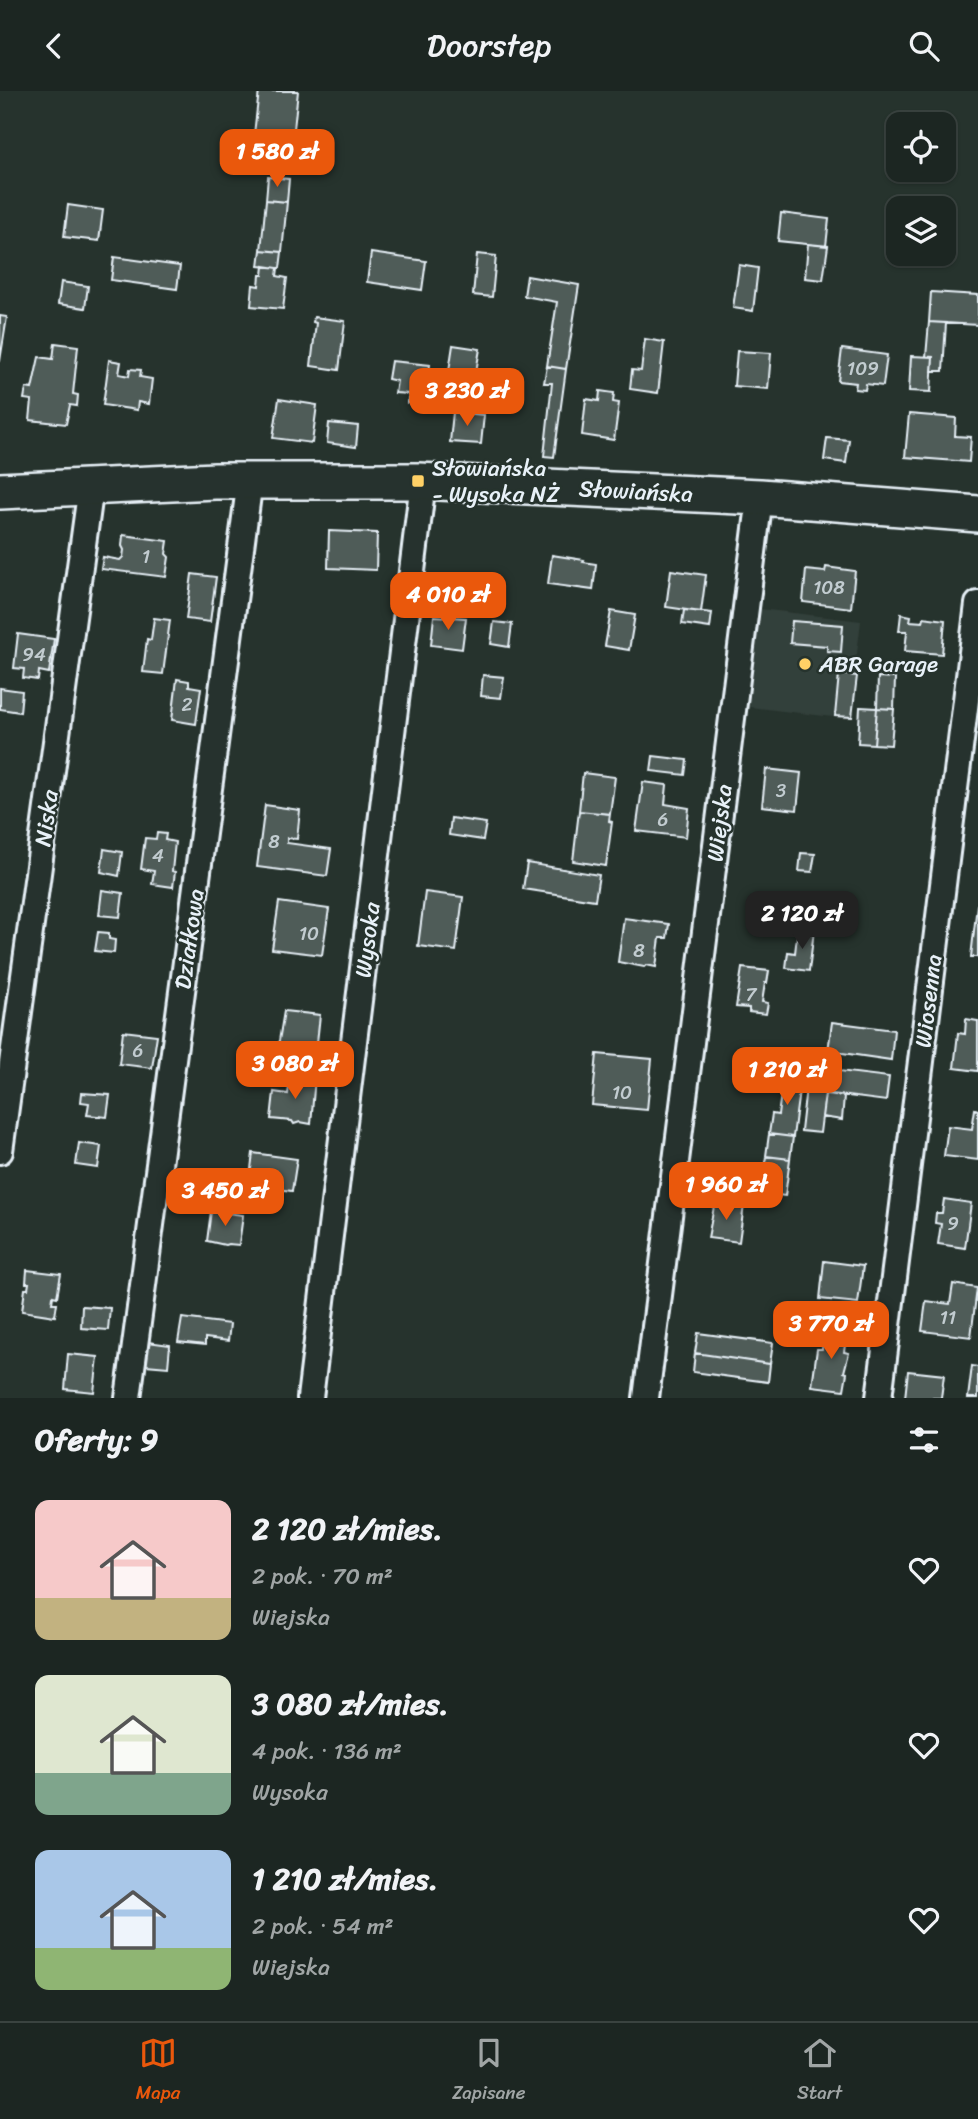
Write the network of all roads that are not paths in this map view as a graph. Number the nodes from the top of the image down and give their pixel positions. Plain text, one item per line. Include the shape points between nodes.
1 (250, 480) junction
2 (423, 482) junction
3 (91, 485) junction
4 (0, 491) edge
5 (760, 498) junction
6 (978, 514) edge
7 (978, 604) edge
8 (0, 1151) edge
9 (128, 1398) edge
10 (310, 1398) edge
11 (646, 1398) edge
12 (878, 1398) edge

1 - 2 street, Słowiańska
1 - 3 street, Słowiańska
1 - 9 street, Działkowa
2 - 5 street, Słowiańska
2 - 10 street, Wysoka
3 - 4 street, Słowiańska
3 - 8 street, Niska
5 - 6 street, Słowiańska
5 - 11 street, Wiejska
7 - 12 street, Wiosenna

